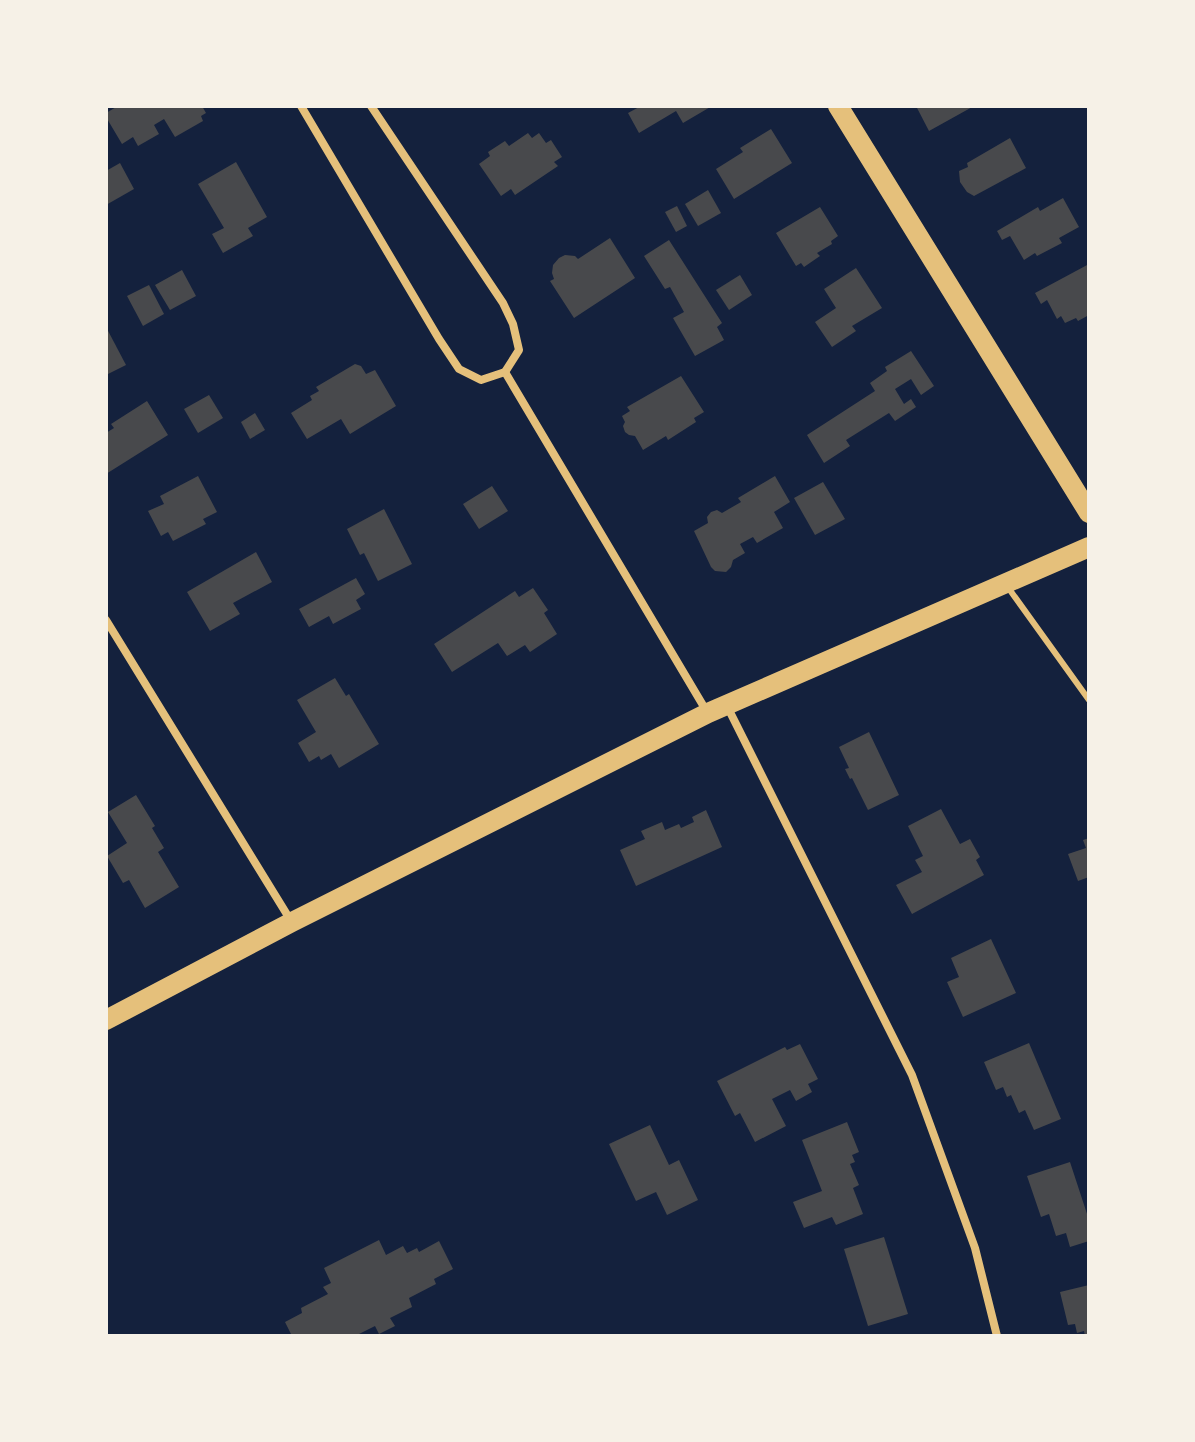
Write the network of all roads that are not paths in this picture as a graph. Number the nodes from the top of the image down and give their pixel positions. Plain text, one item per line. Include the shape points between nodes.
1 (301, 106) edge
2 (371, 106) edge
3 (838, 106) edge
4 (505, 372) junction
5 (1089, 513) edge
6 (1089, 547) edge
7 (1005, 583) junction
8 (106, 620) edge
9 (1089, 700) edge
10 (717, 709) junction
11 (292, 922) junction
12 (106, 1020) edge
13 (997, 1336) edge

1 - 4 street via 459,369 481,380
2 - 4 street via 503,303 519,350
3 - 5 main road
4 - 10 street
6 - 7 main road
7 - 9 lane
7 - 10 main road
8 - 11 street
10 - 11 main road
10 - 13 street via 912,1075 975,1248
11 - 12 main road

